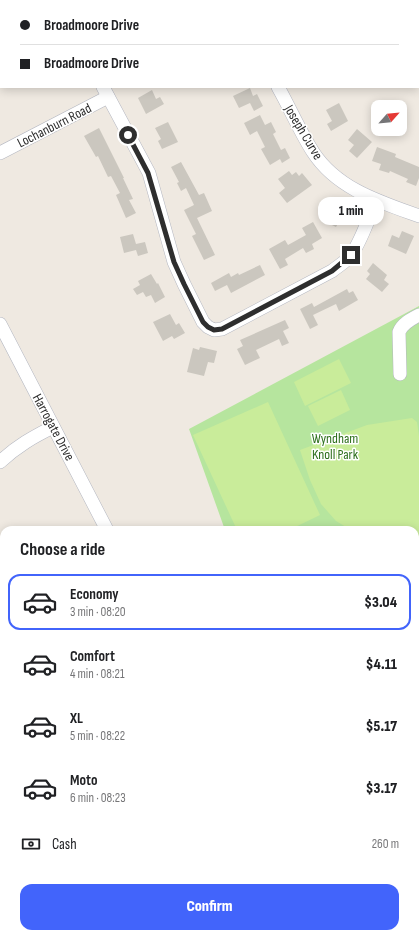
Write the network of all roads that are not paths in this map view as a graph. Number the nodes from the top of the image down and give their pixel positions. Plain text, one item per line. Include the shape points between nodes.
1 (279, 88) edge
2 (106, 92) edge
3 (0, 153) edge
4 (376, 201) junction
5 (419, 216) edge
6 (419, 315) edge
7 (0, 324) edge
8 (400, 374) dead end
9 (53, 426) junction
10 (0, 462) edge
11 (105, 526) edge

1 - 4 street, Joseph Curve via 313,153 346,185
2 - 3 street, Lochanburn Road
2 - 4 street via 148,173 174,262 203,322 214,330 222,329 342,264 357,244
4 - 5 street, Joseph Curve
6 - 8 street via 405,324 399,332
7 - 9 street, Harrogate Drive
9 - 10 street via 26,440
9 - 11 street, Harrogate Drive

